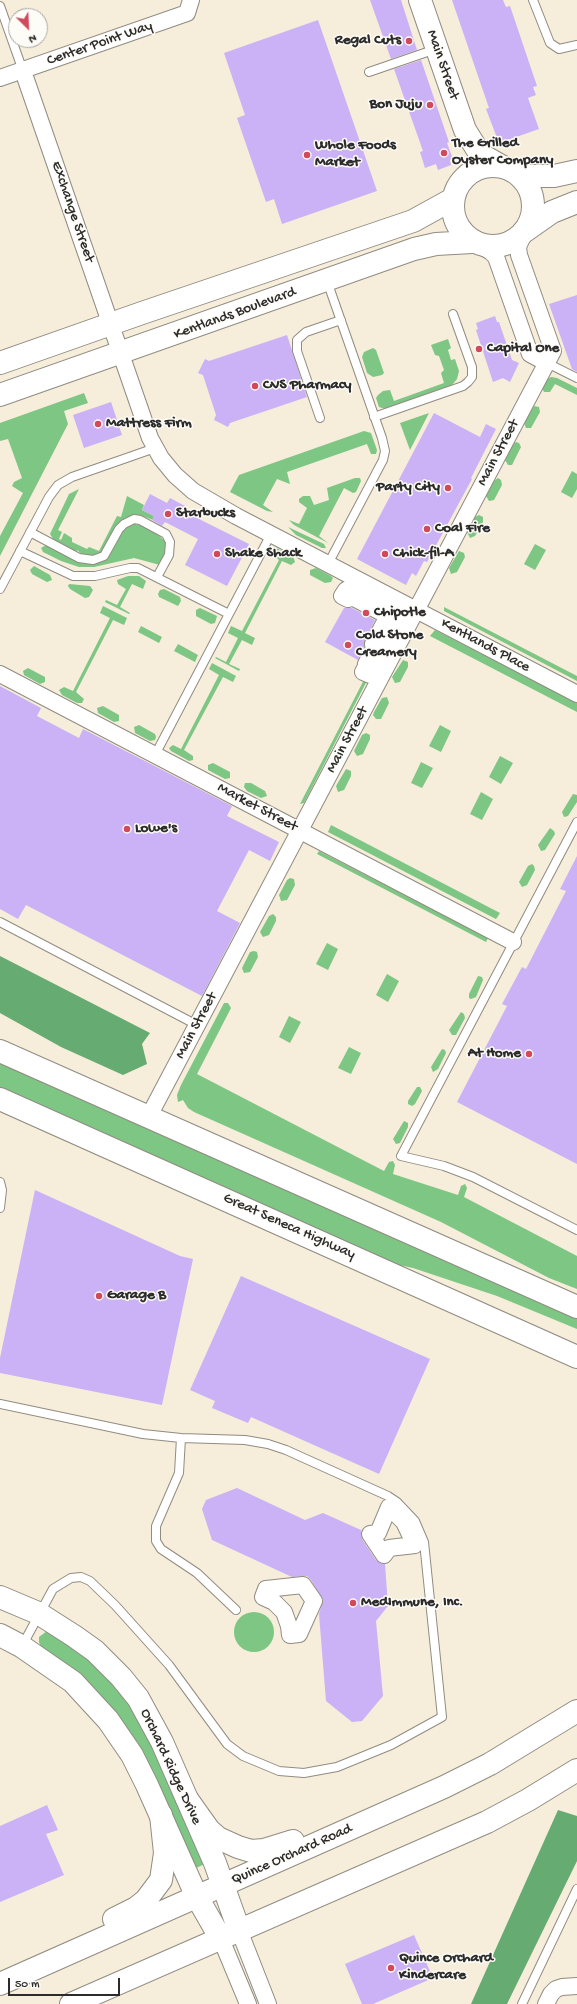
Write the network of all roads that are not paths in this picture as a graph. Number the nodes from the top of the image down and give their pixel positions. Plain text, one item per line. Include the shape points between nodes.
1 (191, 0) edge
2 (420, 0) edge
3 (534, 0) edge
4 (0, 6) edge
5 (577, 45) edge
6 (437, 49) junction
7 (23, 71) junction
8 (369, 72) dead end
9 (0, 78) edge
10 (465, 130) junction
11 (507, 169) junction
12 (577, 172) edge
13 (455, 193) junction
14 (577, 202) edge
15 (525, 231) junction
16 (474, 242) junction
17 (327, 281) junction
18 (453, 314) dead end
19 (341, 320) junction
20 (111, 324) junction
21 (121, 354) junction
22 (0, 363) edge
23 (547, 363) junction
24 (577, 378) edge
25 (0, 395) edge
26 (374, 417) junction
27 (320, 418) dead end
28 (155, 448) junction
29 (30, 532) junction
30 (271, 534) junction
31 (20, 550) junction
32 (328, 564) junction
33 (157, 577) junction
34 (0, 589) edge
35 (348, 599) joint
36 (416, 610) junction
37 (229, 614) junction
38 (0, 674) edge
39 (577, 694) edge
40 (155, 755) junction
41 (577, 822) edge
42 (300, 831) junction
43 (0, 922) edge
44 (514, 942) junction
45 (197, 1025) junction
46 (0, 1051) edge
47 (0, 1099) edge
48 (149, 1116) junction
49 (0, 1182) edge
50 (0, 1208) edge
51 (577, 1230) edge
52 (577, 1307) edge
53 (577, 1357) edge
54 (0, 1404) edge
55 (181, 1438) junction
56 (0, 1597) edge
57 (236, 1610) dead end
58 (38, 1613) junction
59 (0, 1635) edge
60 (22, 1646) junction
61 (577, 1711) edge
62 (539, 1735) junction
63 (577, 1770) edge
64 (186, 1799) junction
65 (160, 1815) junction
66 (224, 1885) junction
67 (577, 1889) edge
68 (198, 1897) junction
69 (230, 1934) junction
70 (0, 1972) edge
71 (0, 1984) edge
72 (570, 1986) edge
73 (72, 2004) edge
74 (248, 2004) edge
75 (268, 2004) edge
76 (522, 2004) edge
77 (546, 2004) edge

1 - 7 street, Center Point Way via 187,13
2 - 6 main road, Main Street
3 - 5 lane via 550,43 559,49
4 - 7 lane
6 - 8 lane
6 - 10 main road, Main Street
7 - 9 street, Center Point Way
7 - 20 street, Exchange Street
10 - 11 main road, Main Street via 480,154
10 - 13 main road, Main Street via 467,158
11 - 12 main road via 529,176 554,176
11 - 13 main road via 493,166 478,169 465,177
11 - 15 main road via 525,182 532,196 533,211
13 - 16 main road via 454,218 458,227
13 - 20 main road, Kentlands Boulevard via 413,221
14 - 15 main road via 556,210
15 - 16 main road via 515,241 505,245 493,247
15 - 23 street, Main Street via 518,247 519,255 553,351
16 - 17 main road, Kentlands Boulevard via 436,244 414,249
16 - 23 street via 496,257 530,354
17 - 19 lane
17 - 21 main road, Kentlands Boulevard
18 - 26 lane via 472,367 472,377 463,386
19 - 26 lane
19 - 27 lane via 306,332 297,340 296,351
20 - 21 street, Exchange Street
20 - 22 main road, Kentlands Boulevard
21 - 25 main road, Kentlands Boulevard
21 - 28 street, Kentlands Place
23 - 24 lane
23 - 36 street, Main Street
26 - 32 lane via 384,443 384,456
28 - 29 lane via 65,481 49,497
28 - 30 street, Kentlands Place via 167,466 193,491
29 - 31 lane
29 - 33 lane via 79,558 93,560 101,558 106,553 124,524 134,519 140,520 166,534 170,542 169,555
30 - 32 street, Kentlands Place
30 - 37 lane
31 - 33 lane via 73,576 95,576 134,567
31 - 34 lane
32 - 36 street, Kentlands Place
33 - 37 lane
35 - 35 street via 342,596 348,588 354,588 395,609 400,616 370,675 363,672 375,646 373,644 388,616 350,596
36 - 39 street, Kentlands Place
36 - 42 street, Main Street
37 - 40 lane
38 - 40 street, Market Street
40 - 42 street, Market Street
41 - 44 lane
42 - 44 street, Market Street
42 - 45 street, Main Street
43 - 45 lane
44 - 51 lane via 401,1156 444,1166 473,1177
45 - 48 street, Main Street
46 - 48 main road
47 - 53 main road, Great Seneca Highway
48 - 52 main road
49 - 50 lane
54 - 55 lane via 143,1434
55 - 57 lane via 179,1473 156,1526 156,1541 161,1549 197,1573
55 - 58 lane via 258,1442 278,1447 388,1496 406,1511 419,1529 425,1548 442,1717 391,1745 337,1767 304,1773 279,1771 243,1756 227,1744 169,1665 90,1581 76,1577 62,1582 50,1593
56 - 58 main road, Orchard Ridge Drive
58 - 60 lane
58 - 64 main road, Orchard Ridge Drive via 95,1651 138,1698
59 - 60 main road, Orchard Ridge Drive
60 - 65 main road, Orchard Ridge Drive via 73,1682 108,1720 132,1755
61 - 62 main road, Quince Orchard Road
62 - 64 main road via 507,1741 430,1781 290,1842 264,1850 251,1851 218,1838
62 - 66 main road, Quince Orchard Road via 444,1787
63 - 69 main road via 487,1822
64 - 66 main road, Orchard Ridge Drive
65 - 68 main road, Orchard Ridge Drive
65 - 70 main road via 165,1853 164,1868 161,1880 146,1900 123,1915 14,1963
66 - 68 main road, Quince Orchard Road
66 - 69 main road, Orchard Ridge Drive
67 - 76 lane
68 - 69 main road, Orchard Ridge Drive
68 - 71 main road, Quince Orchard Road
69 - 73 main road
69 - 74 street
69 - 75 street
72 - 77 street via 551,1994

